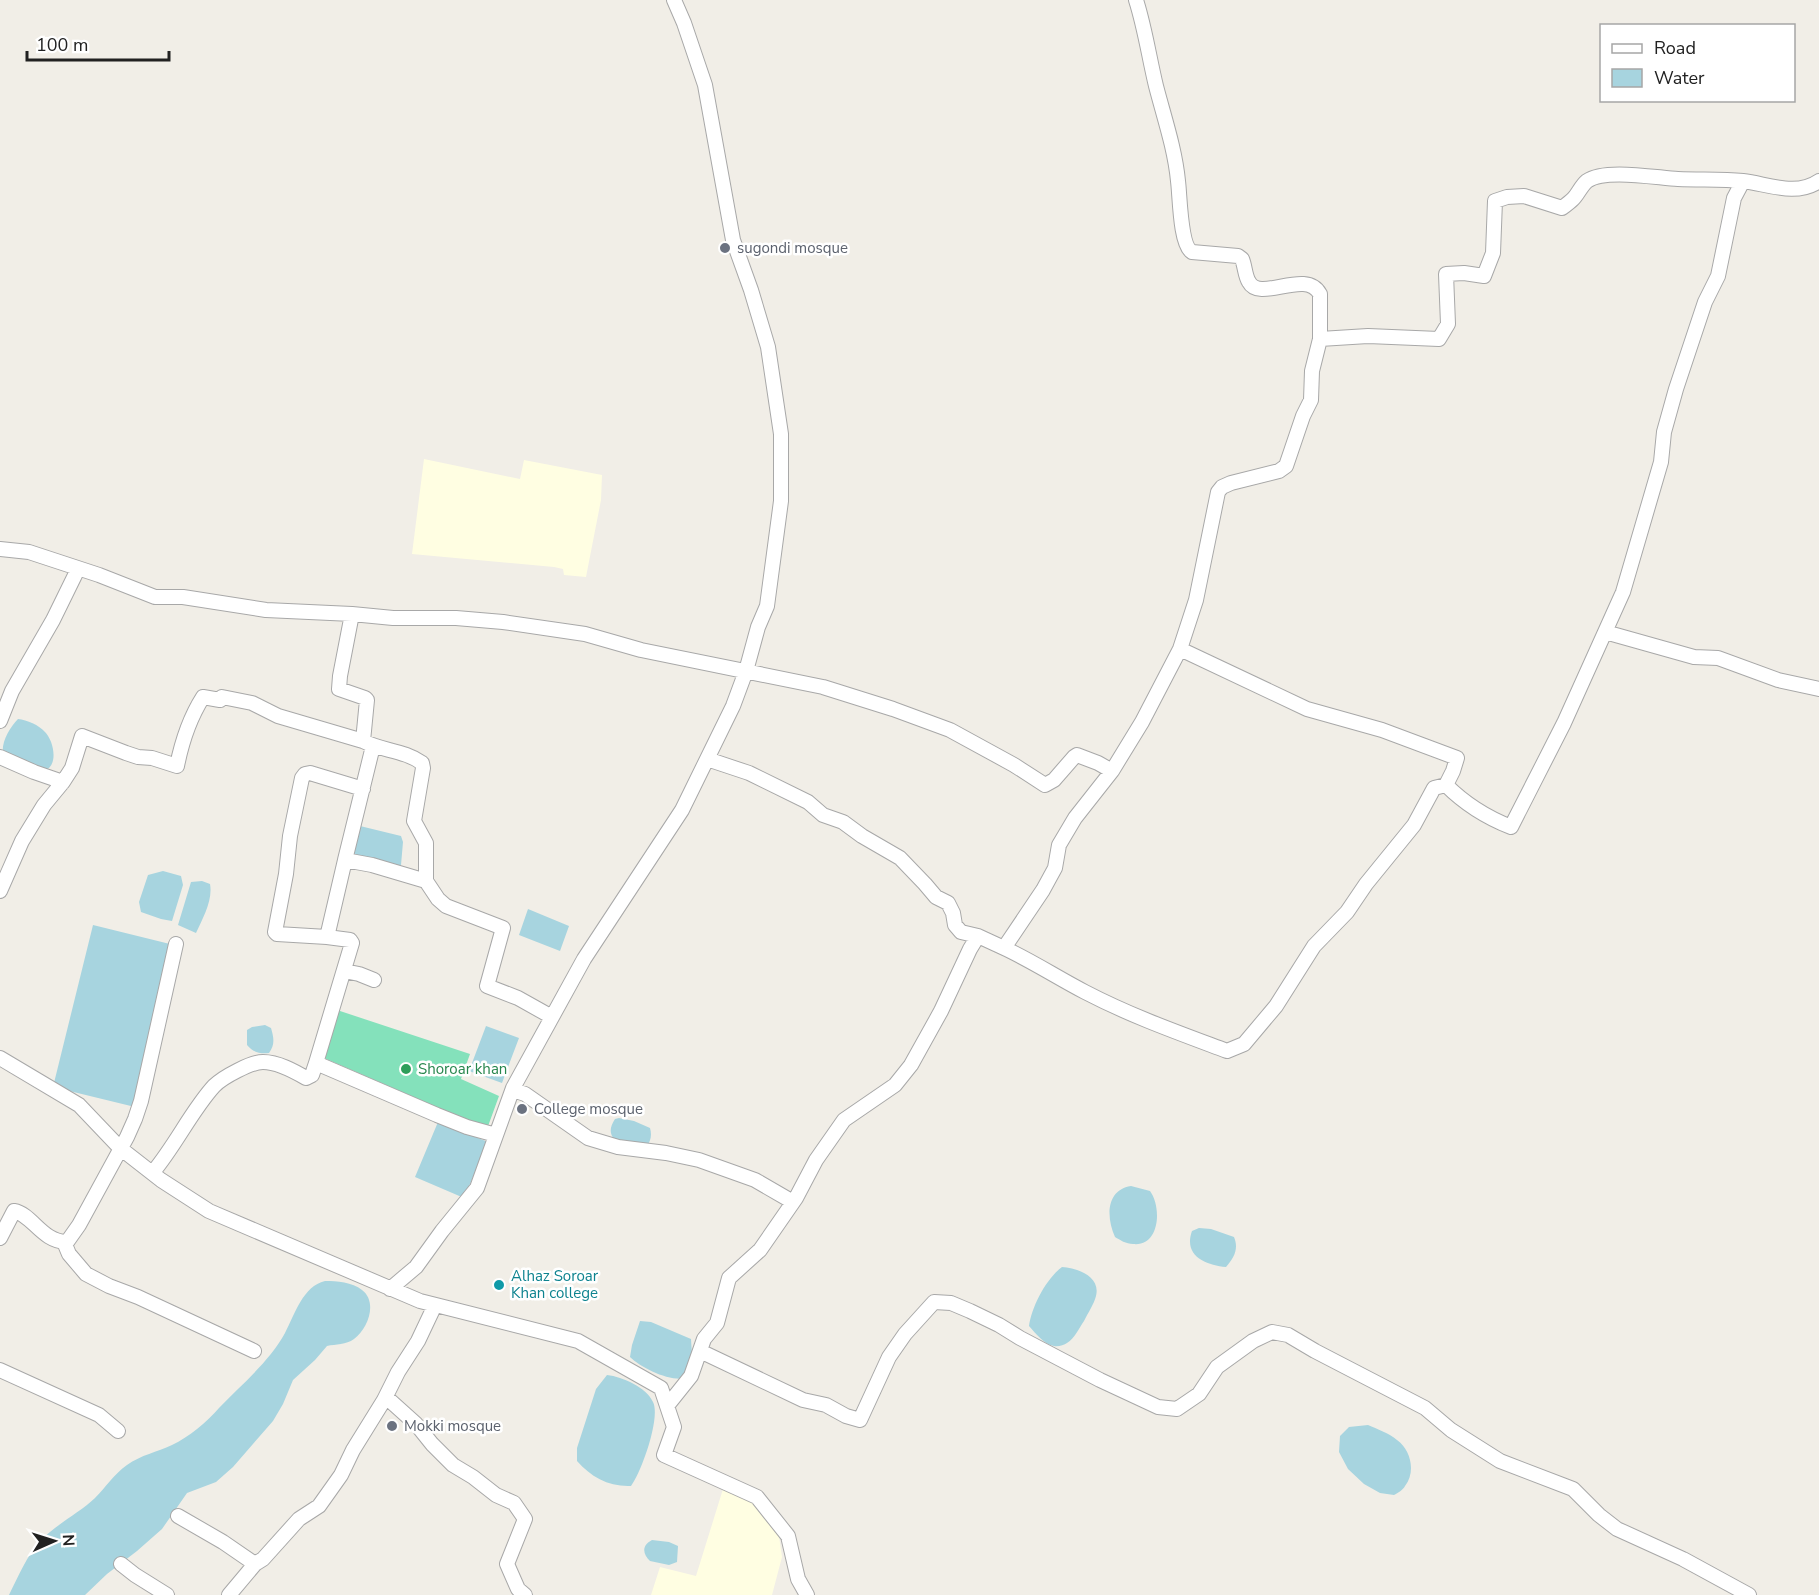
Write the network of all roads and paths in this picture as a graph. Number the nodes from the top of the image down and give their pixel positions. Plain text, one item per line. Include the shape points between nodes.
1 (674, 0) edge
2 (1136, 0) edge
3 (1743, 181) junction
4 (1819, 181) edge
5 (1320, 339) junction
6 (0, 549) edge
7 (78, 569) junction
8 (352, 614) junction
9 (1605, 632) junction
10 (1180, 649) junction
11 (746, 672) junction
12 (1819, 689) edge
13 (0, 721) edge
14 (368, 744) junction
15 (0, 757) edge
16 (707, 759) junction
17 (1112, 771) junction
18 (63, 782) junction
19 (1446, 785) junction
20 (363, 789) junction
21 (345, 860) junction
22 (426, 881) junction
23 (0, 891) edge
24 (978, 936) junction
25 (327, 937) junction
26 (176, 944) dead end
27 (1004, 948) junction
28 (344, 971) junction
29 (374, 980) dead end
30 (552, 1017) junction
31 (0, 1058) edge
32 (316, 1063) junction
33 (513, 1090) junction
34 (496, 1135) junction
35 (120, 1148) junction
36 (153, 1172) junction
37 (793, 1202) junction
38 (0, 1238) edge
39 (64, 1242) junction
40 (390, 1289) junction
41 (435, 1305) junction
42 (254, 1351) dead end
43 (700, 1351) junction
44 (0, 1370) edge
45 (386, 1397) junction
46 (667, 1406) junction
47 (118, 1431) dead end
48 (178, 1516) dead end
49 (121, 1564) dead end
50 (255, 1564) junction
51 (167, 1595) edge
52 (229, 1595) edge
53 (525, 1595) edge
54 (807, 1595) edge
55 (1749, 1595) edge

1 - 11 street via 705,84 733,240 768,348 781,434 781,501 766,606
2 - 5 street via 1178,176 1188,250 1238,256 1249,282 1256,288 1310,284 1317,288
3 - 4 street via 1795,189
3 - 5 street via 1619,175 1588,180 1562,208 1524,196 1495,201 1493,254 1484,276 1446,274 1448,324 1439,339
3 - 9 street via 1734,198 1718,276 1705,302 1676,389 1641,536
5 - 10 street via 1312,371 1311,400 1286,466 1231,483 1218,492 1196,600
6 - 7 street via 30,552
7 - 8 street via 155,597 183,597 266,610
7 - 13 street via 12,691
8 - 11 street via 503,622 585,634
8 - 14 street via 339,685 340,690 367,700
9 - 12 street via 1694,657 1718,658 1778,680
9 - 19 street via 1511,827
10 - 17 street
10 - 19 street via 1307,709 1382,730 1457,758
11 - 16 street
11 - 17 street via 823,687 950,730 1045,785 1077,755
14 - 18 street via 278,716 252,702 203,697 181,742 177,766 138,757 82,736
14 - 20 street
14 - 22 street via 422,763 414,821 426,843
15 - 18 street
16 - 24 street via 749,773 808,802 823,815 843,822 900,858 936,897 948,903 961,932
16 - 30 street via 682,810 584,959
17 - 27 street via 1075,818 1059,845 1043,890
18 - 23 street via 22,841
19 - 27 street via 1434,788 1414,825 1347,912 1314,946 1276,1006 1244,1044 1227,1051 1151,1023 1086,993
20 - 21 street
20 - 25 street via 310,773 302,778 275,932
21 - 22 street
21 - 25 street
22 - 30 street via 446,906 503,927 487,986
24 - 27 street
24 - 37 street via 911,1065 895,1085 844,1120
25 - 28 street via 351,941
26 - 35 street via 141,1101
28 - 29 street
28 - 32 street
30 - 33 street
31 - 35 street via 79,1105
32 - 34 street via 467,1127
32 - 36 street via 312,1075 306,1078 281,1065 253,1063 216,1084
33 - 34 street
33 - 37 street via 588,1137 699,1160 754,1180
34 - 40 street via 477,1188 416,1267
35 - 36 street
35 - 39 street via 79,1225
36 - 40 street via 209,1211
37 - 43 street via 760,1250 729,1278 717,1323
38 - 39 street via 16,1211 40,1232
39 - 42 street via 86,1274
40 - 41 street
41 - 45 street
41 - 46 street via 578,1341 661,1388
43 - 46 street via 691,1376
43 - 55 street via 803,1400 861,1420 889,1357 934,1302 951,1303 970,1311 1100,1380 1158,1407 1176,1409 1199,1394 1217,1367 1253,1341 1272,1332 1288,1335 1425,1408 1500,1461 1573,1489 1617,1529 1683,1558
44 - 47 street via 99,1416
45 - 50 street via 319,1506 298,1519
45 - 53 street via 453,1465 514,1503 525,1518 507,1564 518,1589
46 - 54 street via 674,1427 664,1455 757,1497 788,1536 798,1579
48 - 50 street
49 - 51 street
50 - 52 street

